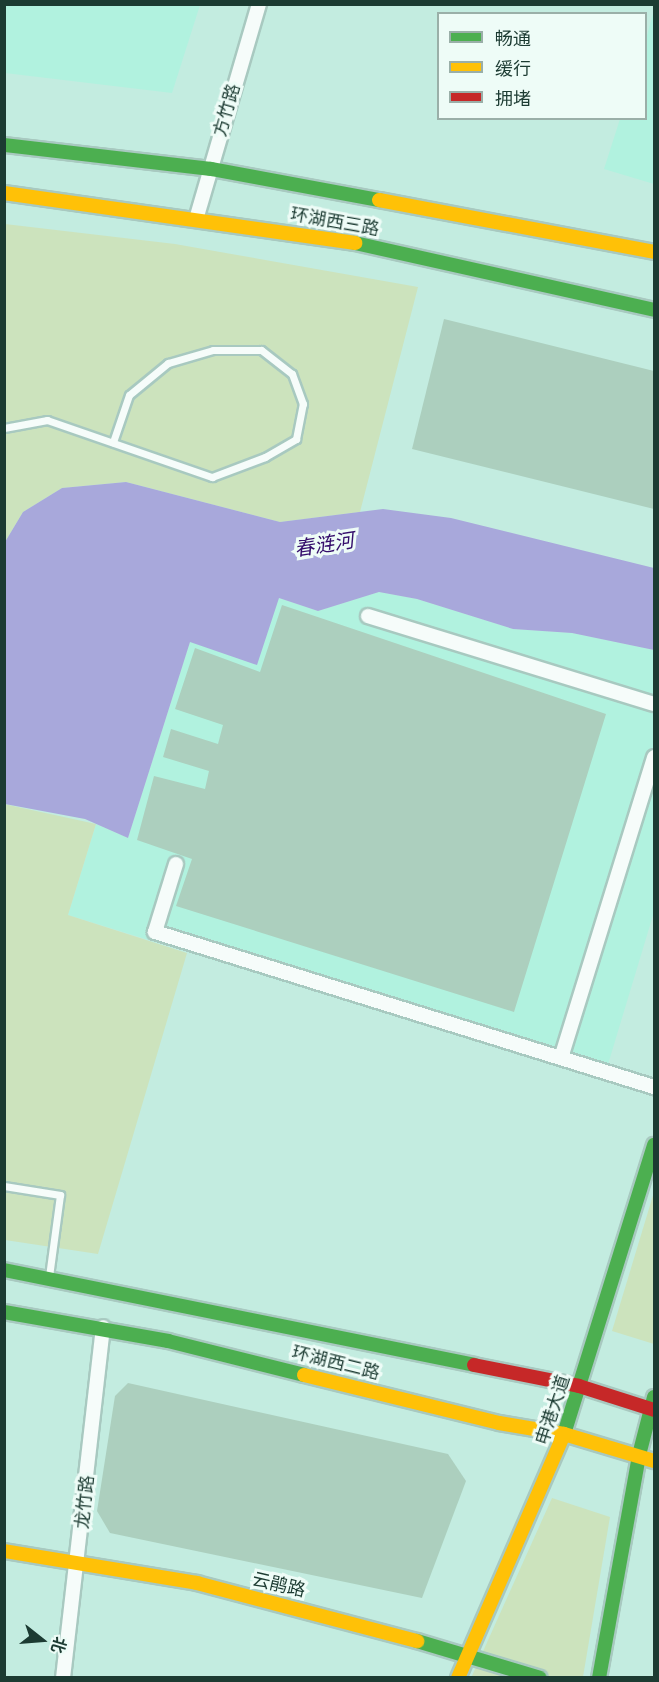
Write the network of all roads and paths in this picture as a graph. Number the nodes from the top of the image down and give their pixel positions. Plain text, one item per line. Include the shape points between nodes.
1 (259, 4) edge
2 (4, 145) edge
3 (211, 169) junction
4 (4, 193) edge
5 (197, 216) junction
6 (654, 252) edge
7 (654, 310) edge
8 (4, 428) edge
9 (113, 442) junction
10 (368, 616) dead end
11 (654, 704) edge
12 (654, 757) edge
13 (176, 864) dead end
14 (561, 1058) junction
15 (654, 1087) edge
16 (654, 1145) edge
17 (4, 1186) edge
18 (4, 1270) edge
19 (49, 1276) junction
20 (4, 1312) edge
21 (103, 1327) junction
22 (579, 1386) junction
23 (653, 1405) edge
24 (564, 1434) junction
25 (639, 1455) junction
26 (654, 1461) edge
27 (4, 1551) edge
28 (77, 1561) junction
29 (467, 1655) junction
30 (63, 1677) edge
31 (458, 1677) edge
32 (540, 1677) edge
33 (599, 1677) edge

1 - 3 street, 方竹路
2 - 3 main road, 环湖西三路
3 - 5 street, 方竹路
3 - 6 main road, 环湖西三路
4 - 5 main road, 环湖西三路
5 - 7 main road, 环湖西三路 via 491,270
8 - 9 lane via 47,420
9 - 9 lane via 212,477 265,457 296,439 303,404 292,374 261,350 213,350 168,363 129,395
10 - 11 street
12 - 14 street
13 - 14 street via 155,932
14 - 15 street
16 - 22 main road, 申港大道
17 - 19 lane via 60,1194
18 - 19 main road, 环湖西二路
19 - 22 main road, 环湖西二路
20 - 21 main road, 环湖西二路
21 - 24 main road, 环湖西二路 via 499,1423
21 - 28 street, 龙竹路
22 - 23 main road, 环湖西二路
22 - 24 main road, 申港大道
23 - 25 main road
24 - 25 main road, 环湖西二路
24 - 29 main road, 申港大道 via 544,1489
25 - 26 main road, 环湖西二路
25 - 33 main road
27 - 28 main road, 云鹃路
28 - 29 main road, 云鹃路 via 330,1615
28 - 30 street, 龙竹路
29 - 31 main road, 申港大道
29 - 32 main road, 云鹃路

